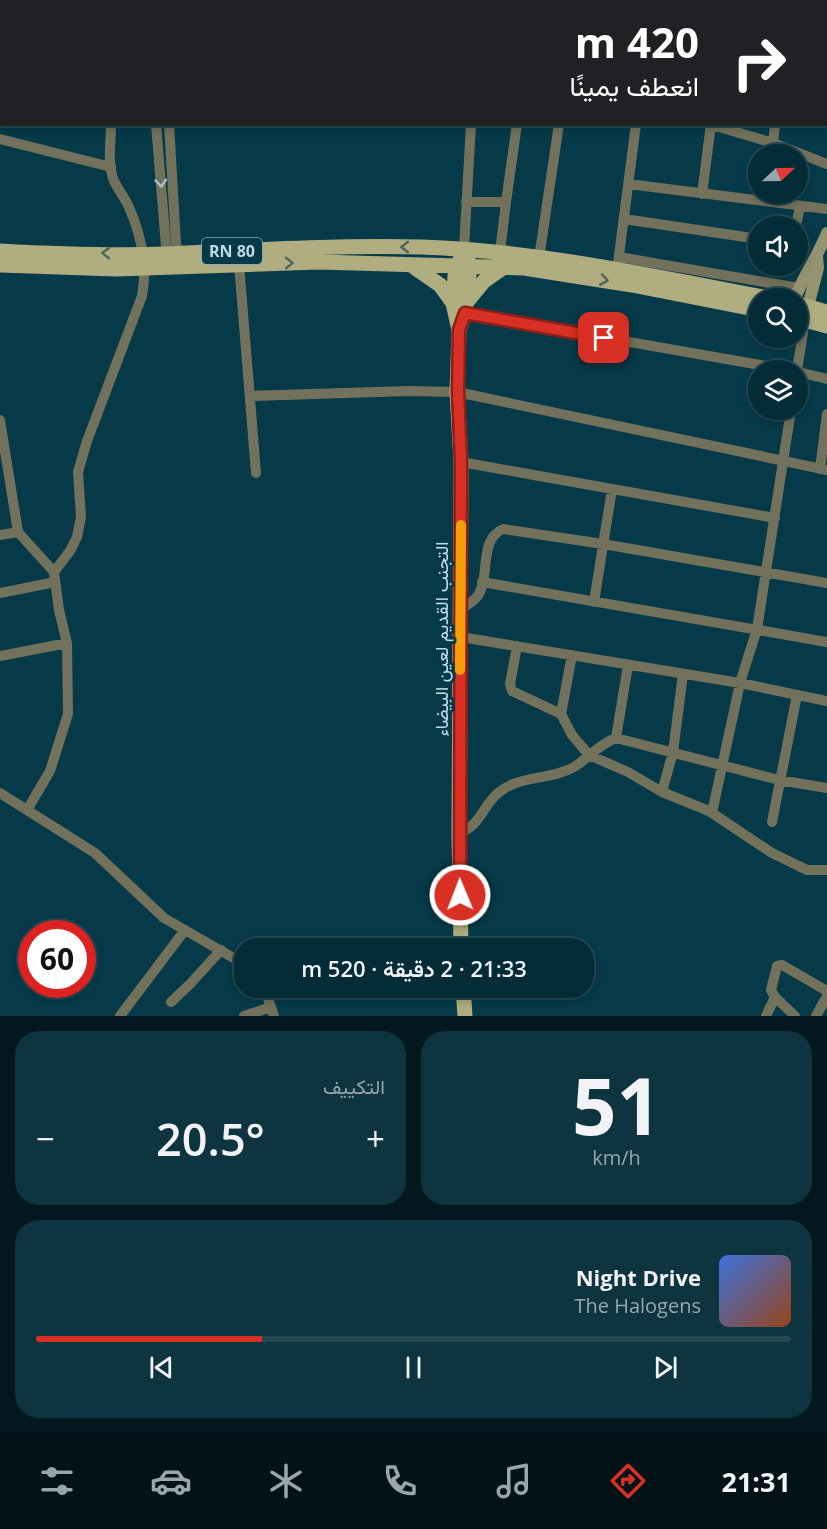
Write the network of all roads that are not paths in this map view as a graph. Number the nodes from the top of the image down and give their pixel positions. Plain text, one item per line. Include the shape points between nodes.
1 (111, 126) edge
2 (156, 126) edge
3 (169, 126) edge
4 (471, 126) edge
5 (518, 126) edge
6 (559, 126) edge
7 (636, 126) edge
8 (710, 126) edge
9 (713, 126) edge
10 (776, 126) edge
11 (0, 139) edge
12 (759, 144) edge
13 (773, 144) edge
14 (808, 159) edge
15 (827, 164) edge
16 (111, 167) junction
17 (628, 184) junction
18 (702, 194) junction
19 (748, 197) edge
20 (466, 202) junction
21 (506, 202) junction
22 (792, 204) edge
23 (800, 206) junction
24 (827, 209) edge
25 (798, 216) edge
26 (624, 219) junction
27 (827, 233) edge
28 (748, 237) edge
29 (464, 249) junction
30 (0, 250) edge
31 (817, 256) junction
32 (539, 258) junction
33 (172, 260) junction
34 (502, 260) junction
35 (144, 261) junction
36 (618, 263) junction
37 (239, 264) junction
38 (0, 265) edge
39 (411, 265) junction
40 (463, 266) junction
41 (706, 279) junction
42 (804, 288) edge
43 (808, 289) edge
44 (748, 291) edge
45 (748, 292) edge
46 (460, 308) junction
47 (748, 308) edge
48 (808, 308) edge
49 (808, 312) edge
50 (827, 312) edge
51 (827, 326) edge
52 (748, 362) edge
53 (808, 374) edge
54 (827, 379) edge
55 (458, 392) junction
56 (250, 396) junction
57 (827, 414) edge
58 (790, 420) edge
59 (0, 422) edge
60 (785, 461) junction
61 (461, 462) junction
62 (823, 470) edge
63 (256, 473) dead end
64 (5, 478) edge
65 (612, 489) junction
66 (775, 518) junction
67 (18, 532) junction
68 (0, 535) edge
69 (603, 543) junction
70 (766, 574) junction
71 (55, 577) junction
72 (482, 582) junction
73 (827, 583) edge
74 (0, 593) edge
75 (594, 602) junction
76 (461, 609) junction
77 (757, 629) junction
78 (461, 637) junction
79 (827, 642) edge
80 (67, 643) junction
81 (516, 646) junction
82 (572, 655) junction
83 (0, 656) edge
84 (628, 665) junction
85 (683, 674) junction
86 (740, 683) junction
87 (796, 695) junction
88 (827, 701) edge
89 (561, 714) junction
90 (616, 738) junction
91 (673, 752) junction
92 (589, 755) junction
93 (723, 766) junction
94 (779, 780) junction
95 (827, 788) edge
96 (662, 792) junction
97 (0, 793) edge
98 (27, 810) junction
99 (712, 813) junction
100 (772, 822) dead end
101 (459, 832) junction
102 (827, 870) edge
103 (185, 930) junction
104 (462, 938) edge
105 (220, 950) junction
106 (234, 958) edge
107 (827, 994) edge
108 (775, 997) junction
109 (464, 998) edge
110 (171, 1002) dead end
111 (273, 1012) edge
112 (120, 1016) edge
113 (244, 1016) edge
114 (465, 1016) edge
115 (766, 1016) edge
116 (795, 1016) edge
117 (816, 1016) edge

1 - 16 street
2 -> 33 street
3 - 33 street
4 - 20 street
5 - 21 street
6 - 32 street
7 - 17 street
8 - 18 street
9 - 12 street
10 - 13 street
11 - 16 street
14 - 15 street
16 - 35 street via 113,180 134,220
17 - 18 street
17 - 26 street
18 - 19 street
20 - 21 street
20 - 29 street
21 - 34 street
22 - 23 street
23 - 24 street
23 - 25 street
26 - 28 street
26 - 36 street
27 - 31 main road
29 -> 33 main road, RN 80 via 366,247
29 - 34 main road, RN 80
29 - 40 main road
35 -> 30 main road, RN 80
31 - 42 main road via 810,265
31 - 43 main road via 818,268
32 - 34 main road, RN 80
32 - 36 main road, RN 80
33 - 35 main road, RN 80
33 - 37 main road, RN 80
34 - 40 main road, RN 80
34 - 46 main road
34 -> 47 main road, RN 80
35 - 38 main road, RN 80
35 - 71 street via 142,296 78,472 81,517 77,537
36 - 41 main road, RN 80
37 -> 39 main road, RN 80
37 - 56 street
39 - 40 main road, RN 80
39 - 46 main road via 440,285
40 - 46 main road
41 - 44 street
41 - 45 main road, RN 80
46 - 52 street
46 - 55 main road, التجنب القديم لعين البيضاء
48 - 50 main road
49 - 51 main road
53 - 54 street
55 - 56 street
55 - 60 street
55 - 61 main road, التجنب القديم لعين البيضاء
56 - 63 street
57 - 62 street
58 - 60 street
59 - 64 street
60 - 62 street
60 - 66 street
61 - 65 street
61 - 76 main road, التجنب القديم لعين البيضاء
64 - 67 street
65 - 66 street
65 - 69 street
66 - 70 street
67 - 68 street
67 - 71 street
69 - 70 street
69 - 72 street via 503,529 494,536 489,548
69 - 75 street
70 - 73 street
70 - 77 street
71 - 74 street
71 - 80 street
72 - 75 street
72 - 76 street via 479,593
75 - 77 street
76 - 78 main road, التجنب القديم لعين البيضاء
77 - 79 street
77 - 86 street
78 - 81 street
78 - 101 main road, التجنب القديم لعين البيضاء
80 - 83 street
80 - 98 street via 68,714 50,771
81 - 82 street
81 - 89 street via 512,691
82 - 84 street
82 - 89 street
84 - 85 street
84 - 90 street
85 - 86 street
85 - 91 street
86 - 87 street
86 - 93 street
87 - 88 street
87 - 94 street
89 - 92 street
90 - 91 street
90 - 92 street
91 - 93 street
91 - 96 street
92 - 96 street
92 - 101 street via 568,770 507,786 475,824
93 - 94 street
93 - 99 street
94 - 95 street
94 - 100 street
96 - 99 street
97 - 98 street
98 - 103 street via 95,853 164,918
99 - 102 street via 772,853 807,870
101 - 104 main road, التجنب القديم لعين البيضاء
103 - 105 street
103 - 112 street
105 - 106 street
105 - 110 street
107 - 108 street via 780,964 772,982
107 - 117 street
108 - 115 street
108 - 116 street
109 - 114 main road
111 - 113 street

